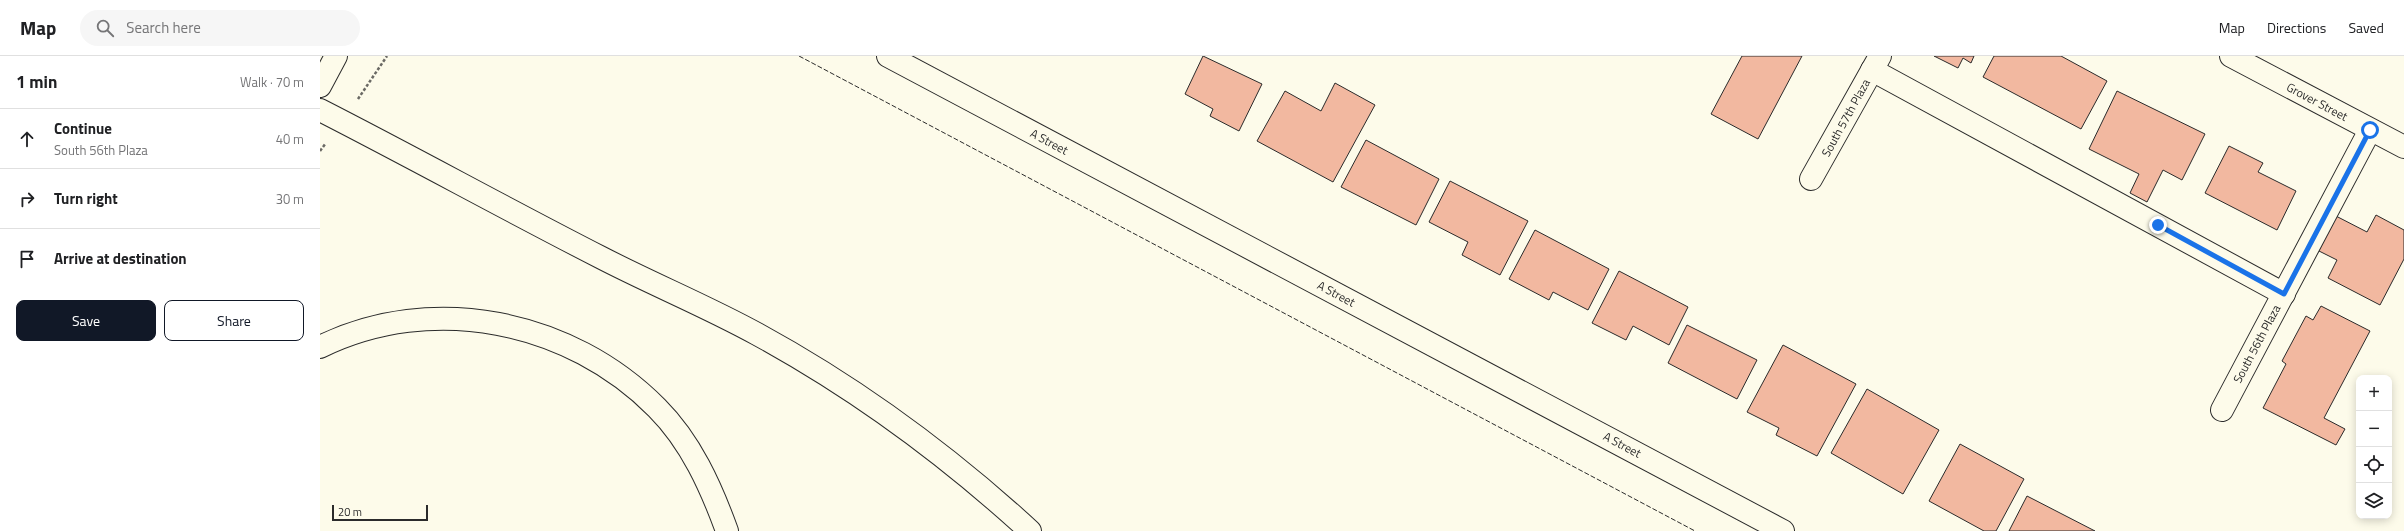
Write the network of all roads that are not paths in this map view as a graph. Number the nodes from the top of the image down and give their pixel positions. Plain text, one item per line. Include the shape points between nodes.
1 (336, 56) edge
2 (888, 56) edge
3 (2231, 56) edge
4 (1876, 63) edge
5 (320, 86) edge
6 (320, 110) edge
7 (2370, 130) junction
8 (2402, 142) edge
9 (1811, 179) dead end
10 (2284, 294) junction
11 (320, 347) edge
12 (2222, 410) dead end
13 (727, 531) edge
14 (1030, 531) edge
15 (1783, 531) edge

1 - 5 main road
2 - 15 main road, A Street
3 - 7 main road, Grover Street
4 - 9 main road, South 57th Plaza
4 - 10 main road
6 - 14 main road via 601,258 718,313 826,373 954,466
7 - 8 main road, Grover Street
7 - 10 main road, South 56th Plaza
10 - 12 main road, South 56th Plaza
11 - 13 main road via 380,325 424,318 475,320 529,330 577,348 621,375 658,409 690,450 714,494

